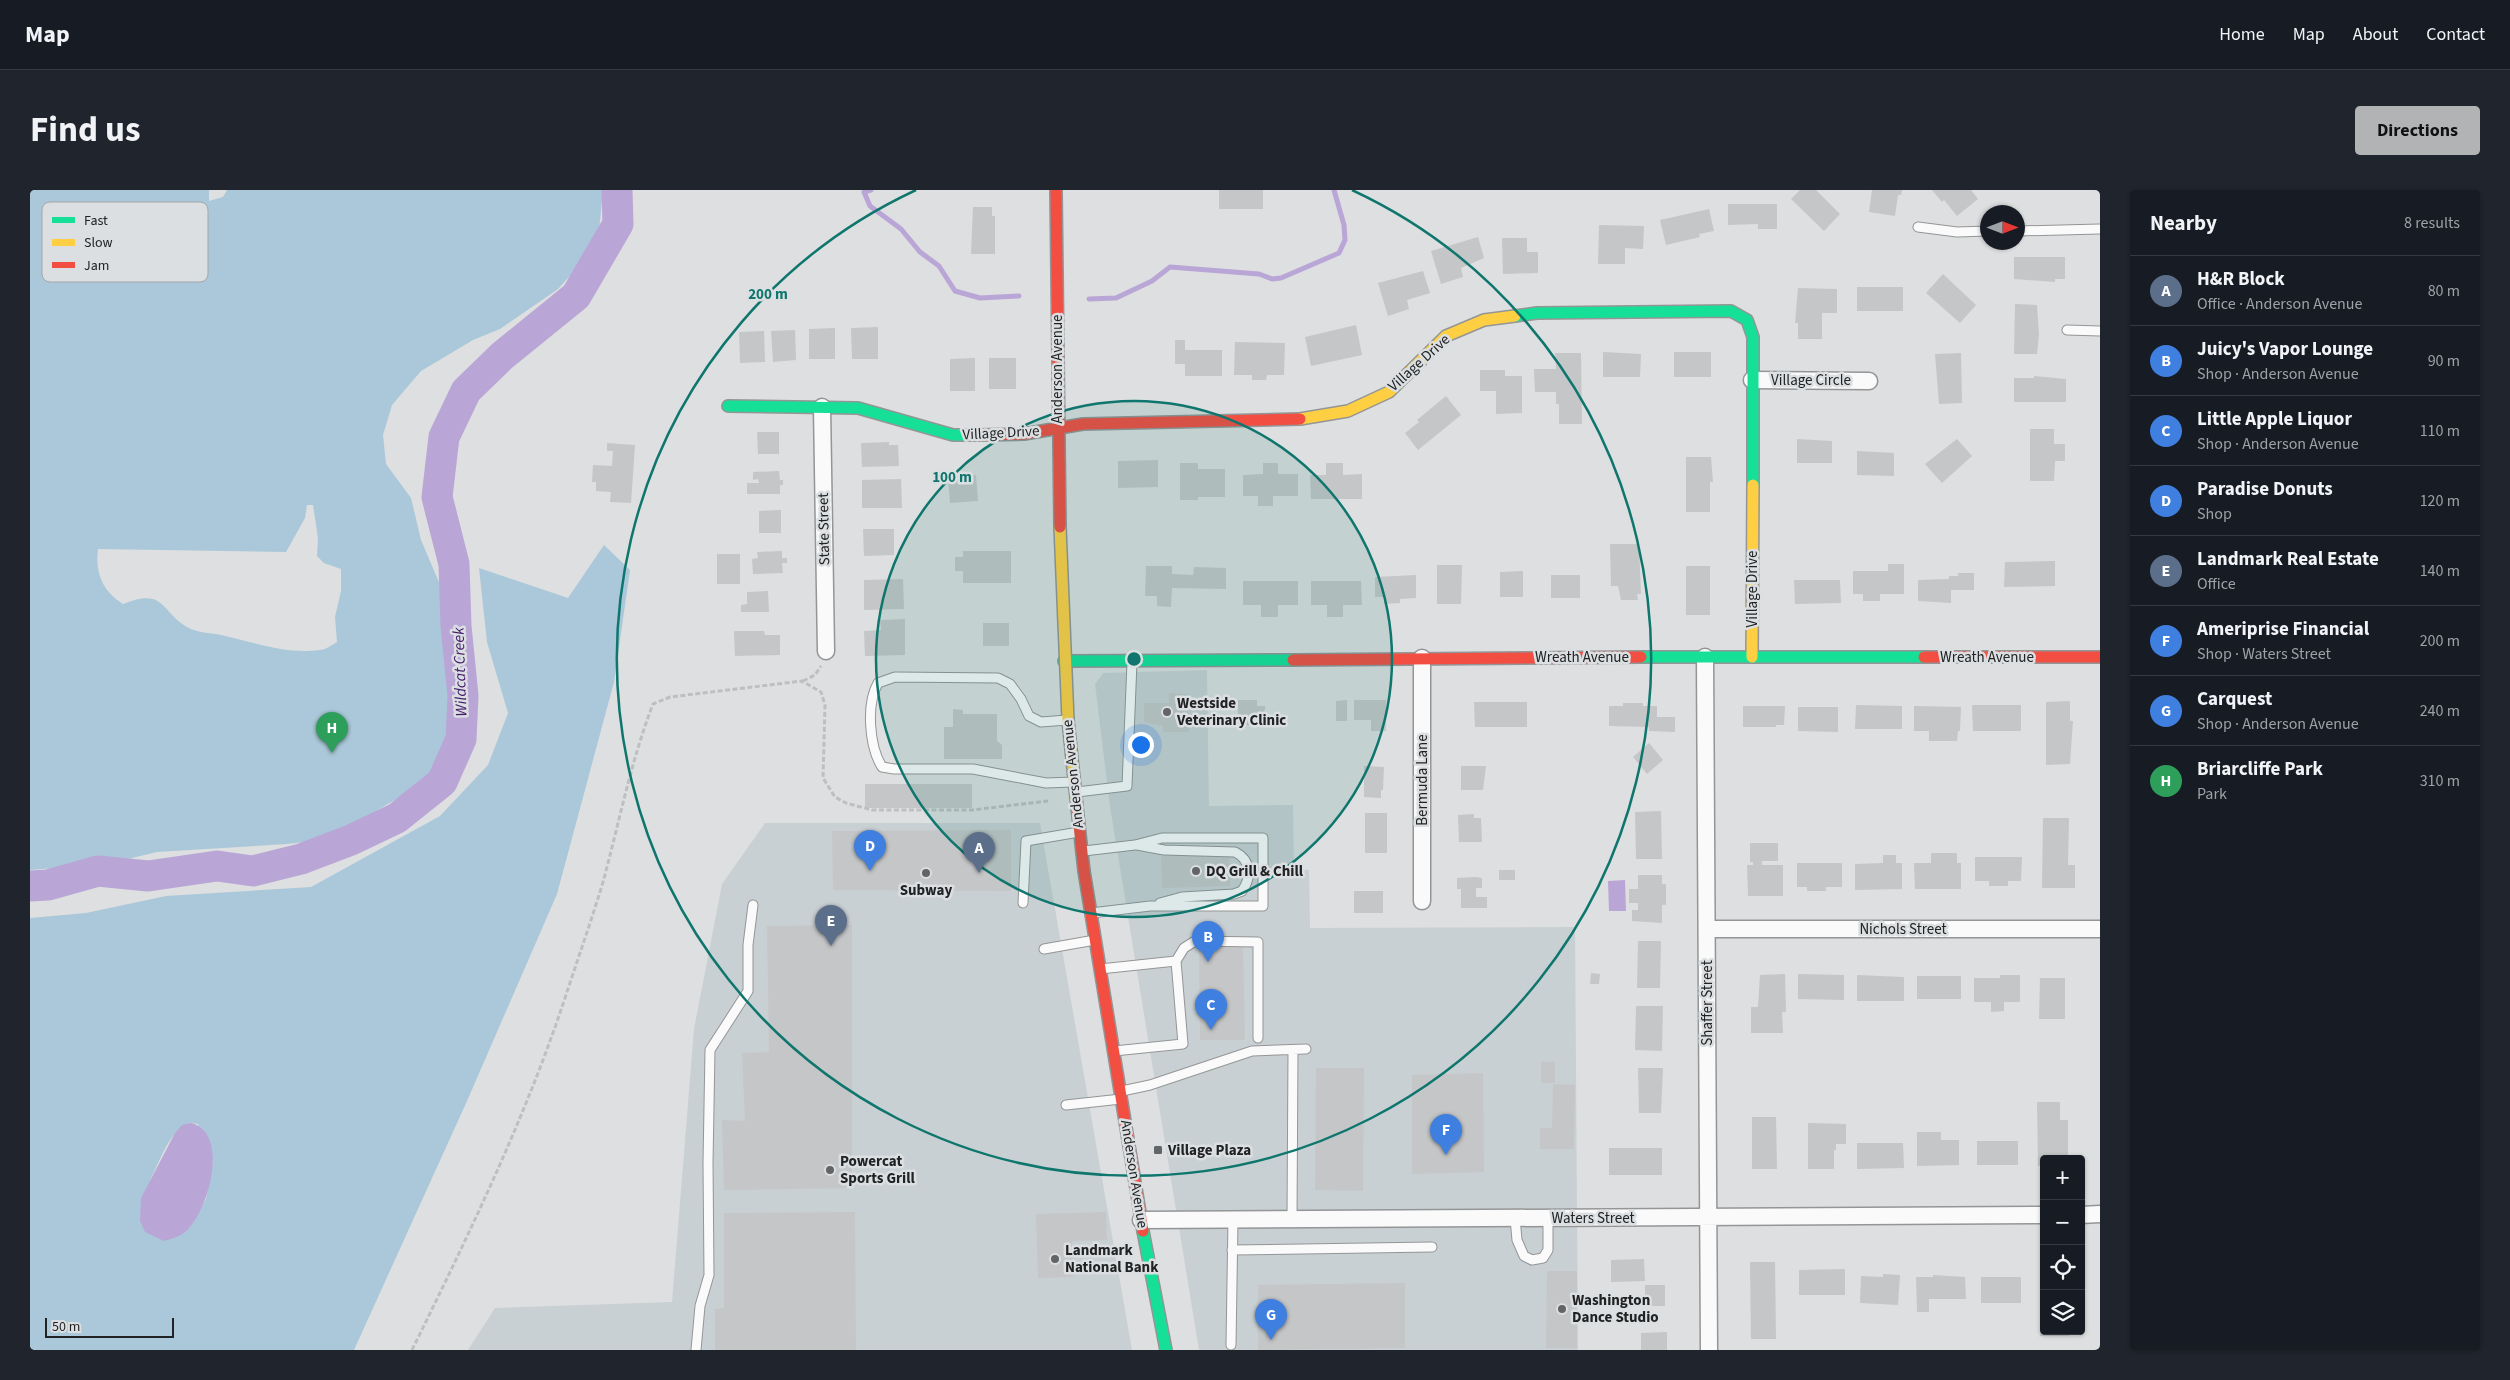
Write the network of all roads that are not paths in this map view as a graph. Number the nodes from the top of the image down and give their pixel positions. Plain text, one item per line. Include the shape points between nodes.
1 (1056, 190) edge
2 (1918, 227) dead end
3 (2100, 229) edge
4 (1980, 231) edge
5 (2025, 231) edge
6 (2067, 330) dead end
7 (2100, 331) edge
8 (1752, 380) junction
9 (1869, 380) dead end
10 (728, 406) dead end
11 (822, 407) junction
12 (1058, 429) junction
13 (826, 651) road end
14 (1705, 657) junction
15 (1752, 657) junction
16 (2100, 657) edge
17 (1422, 658) junction
18 (1132, 660) junction
19 (1064, 661) junction
20 (1068, 720) junction
21 (1074, 787) junction
22 (1079, 832) junction
23 (1135, 845) junction
24 (1082, 851) junction
25 (1422, 901) dead end
26 (1022, 903) dead end
27 (753, 905) dead end
28 (1150, 906) junction
29 (1091, 913) junction
30 (1707, 929) junction
31 (2100, 929) edge
32 (1095, 940) junction
33 (1044, 949) dead end
34 (1176, 961) junction
35 (1100, 969) junction
36 (1258, 1038) dead end
37 (1306, 1049) dead end
38 (1293, 1050) junction
39 (1114, 1051) junction
40 (1121, 1095) junction
41 (1066, 1106) dead end
42 (2100, 1214) edge
43 (2040, 1215) edge
44 (2085, 1215) edge
45 (1708, 1217) junction
46 (1514, 1218) junction
47 (1548, 1218) junction
48 (1141, 1220) junction
49 (1232, 1220) junction
50 (1292, 1220) junction
51 (1432, 1247) dead end
52 (1232, 1250) junction
53 (1231, 1345) dead end
54 (696, 1350) edge
55 (1166, 1350) edge
56 (1709, 1350) edge

1 - 12 street, Anderson Avenue
2 - 4 lane
3 - 5 lane
6 - 7 lane
8 - 9 street, Village Circle
8 - 12 street, Village Drive via 1753,337 1747,320 1731,311 1537,313 1484,320 1446,336 1390,392 1348,411 1302,419 1083,424
8 - 15 street, Village Drive
10 - 11 street, Village Drive
11 - 12 street, Village Drive via 858,408 953,435 1024,434
11 - 13 street, State Street
12 - 19 street, Anderson Avenue
14 - 15 street, Wreath Avenue
14 - 17 street, Wreath Avenue
14 - 30 street, Shaffer Street
15 - 16 street, Wreath Avenue
17 - 18 street, Wreath Avenue
17 - 25 street, Bermuda Lane
18 - 19 street, Wreath Avenue
18 - 21 lane via 1127,786
19 - 20 street, Anderson Avenue
20 - 21 street, Anderson Avenue
20 - 21 lane via 1041,722 1029,716 1010,684 998,678 895,677 878,683 871,694 874,755 882,766 894,769 974,769
21 - 22 street, Anderson Avenue
22 - 24 street, Anderson Avenue
22 - 26 lane via 1026,841
23 - 24 lane
23 - 28 lane via 1164,850 1235,852 1243,856 1248,865 1247,884 1242,891 1182,897
23 - 28 lane via 1162,838 1263,838 1263,906
24 - 29 street, Anderson Avenue
27 - 54 lane via 748,945 748,991 710,1050 709,1275 700,1306
28 - 29 lane
29 - 32 street, Anderson Avenue
30 - 31 street, Nichols Street
30 - 45 street, Shaffer Street
32 - 33 lane
32 - 35 street, Anderson Avenue
34 - 35 lane
34 - 36 lane via 1184,948 1195,941 1258,942
34 - 39 lane via 1183,1044
35 - 39 street, Anderson Avenue
37 - 38 lane
38 - 40 lane via 1252,1051
38 - 50 lane
39 - 40 street, Anderson Avenue
40 - 41 lane
40 - 48 street, Anderson Avenue
42 - 44 street
43 - 45 street, Waters Street
45 - 47 street, Waters Street
45 - 56 street, Shaffer Street
46 - 47 street, Waters Street
46 - 47 lane via 1516,1240 1524,1256 1532,1260 1543,1258 1548,1250
46 - 50 street, Waters Street
48 - 49 street, Waters Street
48 - 55 street, Anderson Avenue
49 - 50 street, Waters Street
49 - 52 lane
51 - 52 lane
52 - 53 lane

